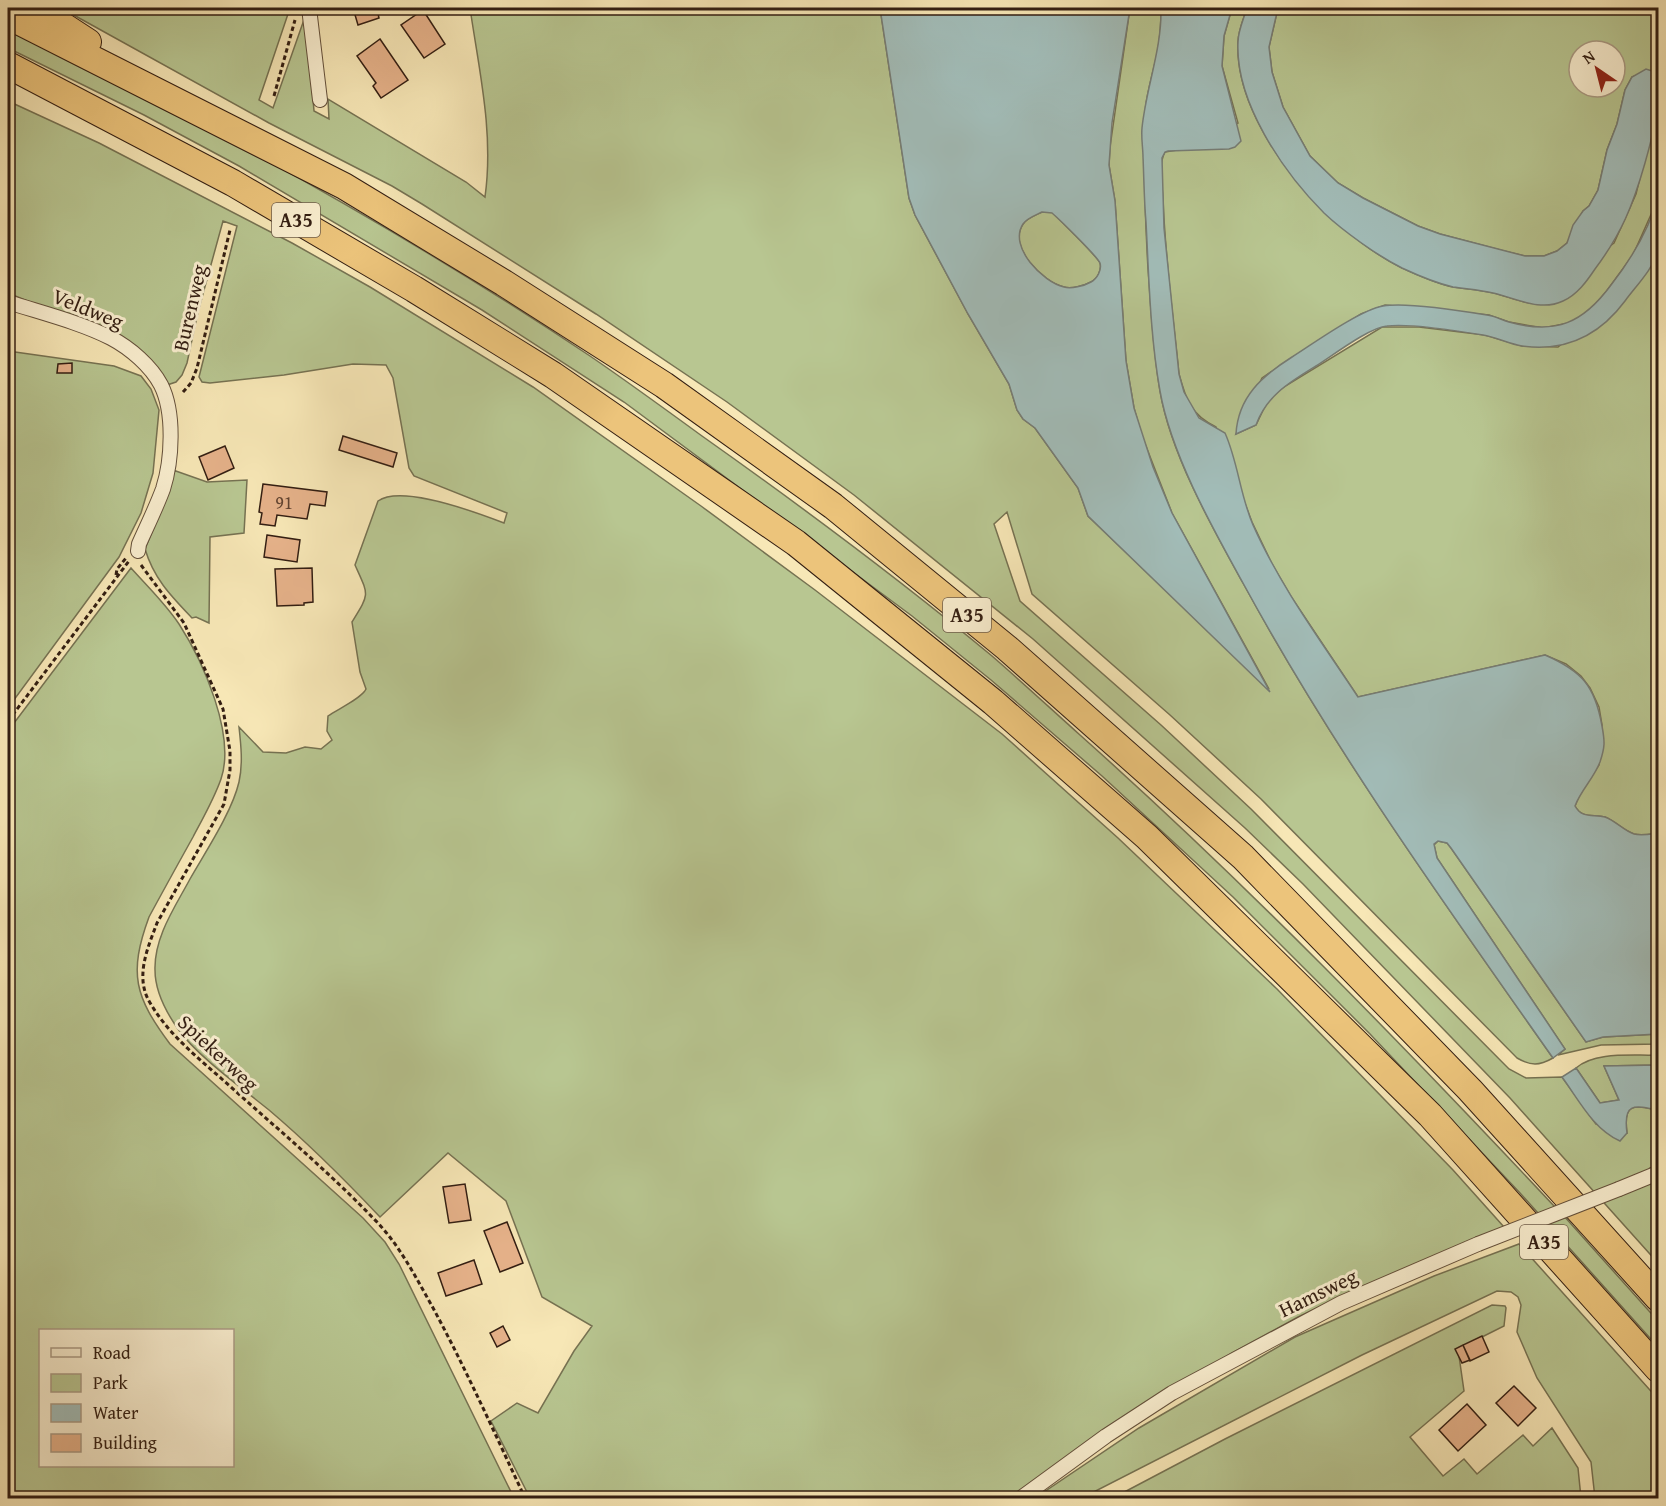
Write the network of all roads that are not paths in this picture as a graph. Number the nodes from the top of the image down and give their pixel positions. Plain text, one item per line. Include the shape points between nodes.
1 (36, 8) edge
2 (303, 9) edge
3 (8, 16) edge
4 (8, 67) edge
5 (151, 88) junction
6 (320, 100) dead end
7 (8, 302) edge
8 (137, 552) road end
9 (1659, 1173) edge
10 (1659, 1298) edge
11 (1659, 1368) edge
12 (1021, 1498) edge

1 - 5 highway, A35
2 - 6 street
3 - 5 highway, A35
4 - 11 highway, A35 via 233,183 414,289 553,375 805,550 993,702 1147,837 1430,1115
5 - 10 highway, A35 via 344,186 504,283 664,385 834,506 1007,648 1243,857 1470,1090
7 - 8 street, Veldweg via 111,338 131,351 161,385 170,451 163,488
9 - 12 street, Hamsweg, bridge via 1341,1303 1172,1393

